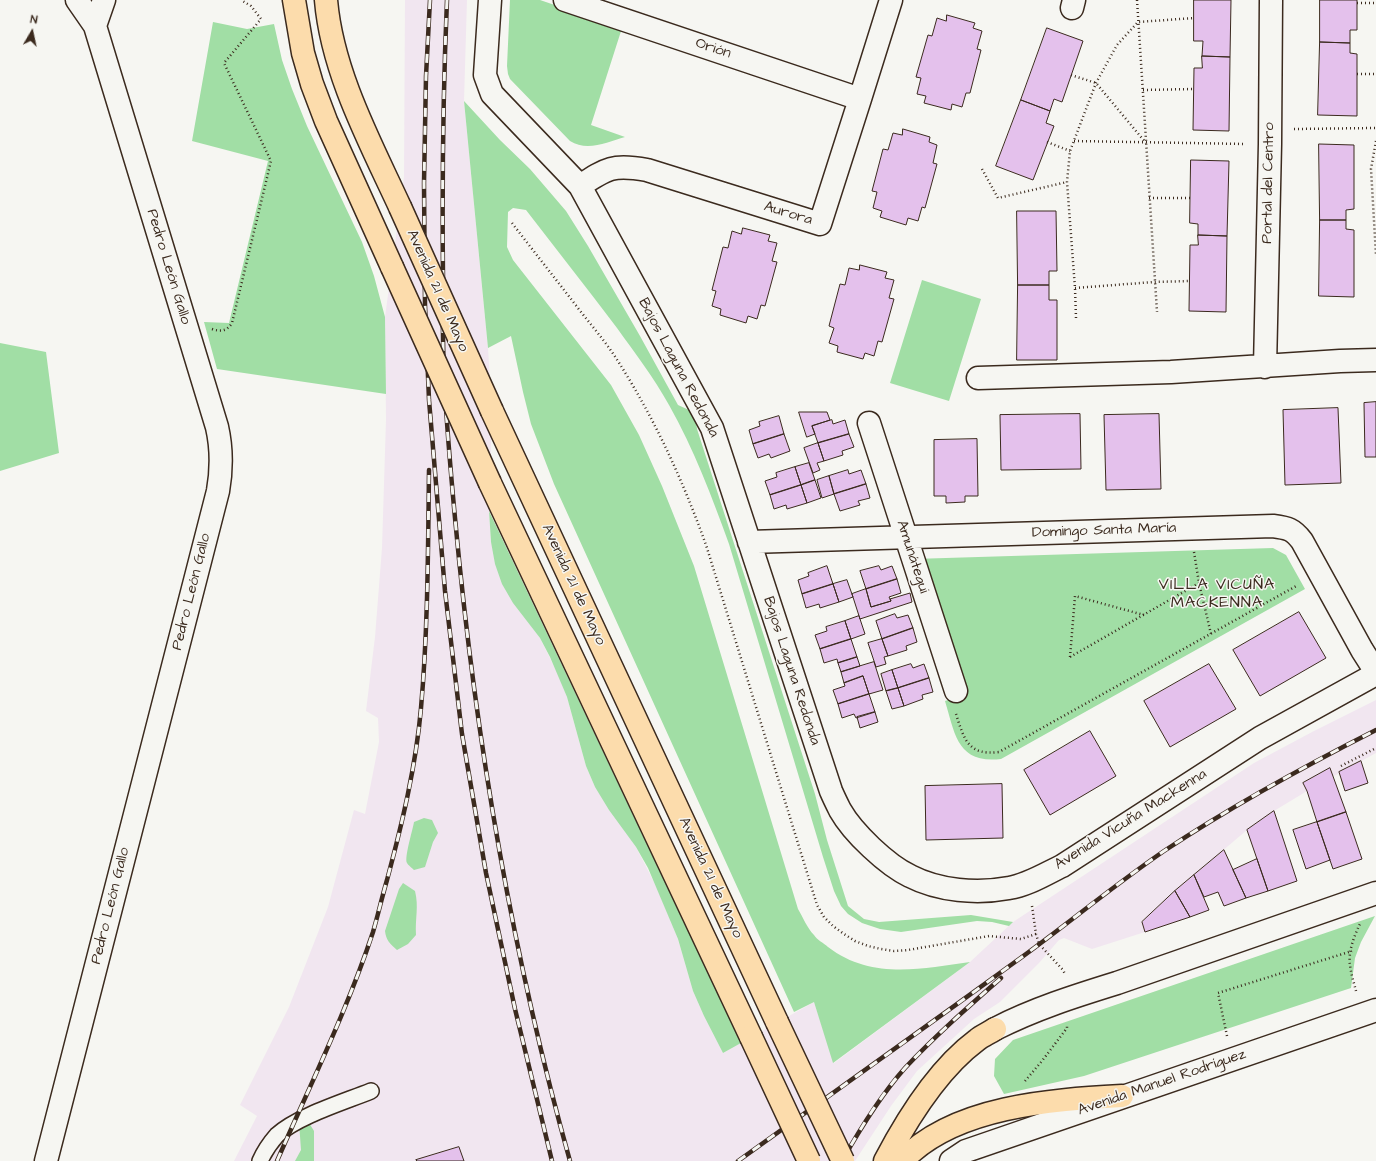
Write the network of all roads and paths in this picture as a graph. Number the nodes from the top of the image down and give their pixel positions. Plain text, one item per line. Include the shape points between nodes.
1 (77, 0) edge
2 (104, 0) edge
3 (241, 0) edge
4 (294, 0) edge
5 (326, 0) edge
6 (490, 0) edge
7 (565, 0) edge
8 (891, 0) edge
9 (1137, 0) edge
10 (1271, 0) edge
11 (1357, 3) dead end
12 (1376, 3) edge
13 (1194, 18) dead end
14 (1138, 22) junction
15 (95, 26) junction
16 (1357, 74) dead end
17 (1376, 74) edge
18 (1071, 75) dead end
19 (1096, 84) junction
20 (1194, 89) dead end
21 (1142, 90) junction
22 (860, 99) junction
23 (1376, 128) edge
24 (1270, 137) junction
25 (1376, 140) edge
26 (1074, 141) junction
27 (1047, 142) dead end
28 (1146, 143) junction
29 (1070, 151) junction
30 (982, 169) dead end
31 (1067, 182) junction
32 (580, 186) junction
33 (1149, 198) junction
34 (1191, 198) dead end
35 (512, 223) dead end
36 (1376, 255) edge
37 (1190, 281) dead end
38 (1154, 282) junction
39 (1075, 288) junction
40 (1157, 312) dead end
41 (1076, 318) dead end
42 (187, 329) junction
43 (1376, 360) edge
44 (1265, 367) junction
45 (978, 378) dead end
46 (868, 423) dead end
47 (906, 537) junction
48 (749, 542) junction
49 (1193, 546) dead end
50 (1304, 582) dead end
51 (1199, 583) junction
52 (1144, 615) junction
53 (1211, 634) junction
54 (1376, 673) edge
55 (955, 700) joint
56 (1376, 748) edge
57 (1341, 766) dead end
58 (875, 851) joint
59 (1376, 892) edge
60 (1362, 919) dead end
61 (1036, 934) dead end
62 (1352, 951) junction
63 (1357, 995) dead end
64 (1376, 1010) edge
65 (995, 1029) joint
66 (1228, 1037) dead end
67 (371, 1091) dead end
68 (1122, 1096) junction
69 (46, 1161) edge
70 (260, 1161) edge
71 (809, 1161) edge
72 (843, 1161) edge
73 (884, 1161) edge
74 (902, 1161) edge
75 (951, 1161) edge

1 - 15 street, Pedro León Gallo
2 - 15 street
3 - 42 path via 251,6 261,19 224,63 271,161 232,323 228,328 218,331 198,325
4 - 71 main road, Avenida 21 de Mayo, bridge via 303,53 326,121 490,483
5 - 72 main road, Avenida 21 de Mayo, bridge via 333,40 357,113 492,411
6 - 32 street, Bajos Laguna Redonda via 485,74 492,94
7 - 22 street, Orión
8 - 22 street, Aurora
9 - 14 path
10 - 24 street, Portal del Centro
11 - 12 path
13 - 14 path
14 - 19 path via 1117,44
14 - 21 path
15 - 42 street, Pedro León Gallo
16 - 17 path
18 - 19 path
19 - 26 path
19 - 28 path
20 - 21 path
21 - 28 path
22 - 32 street, Aurora via 820,224 629,167 616,167 601,172
23 - 24 path
24 - 28 path
24 - 44 street, Portal del Centro
25 - 36 path via 1371,169
26 - 28 path
26 - 29 path
27 - 29 path
28 - 33 path
29 - 31 path
30 - 31 path via 998,198
31 - 39 path
32 - 48 street, Bajos Laguna Redonda via 712,428
33 - 34 path
33 - 38 path
35 - 61 path via 613,353 638,394 679,475 708,548 817,905 824,917 855,941 894,951 989,936 1021,939
37 - 38 path
38 - 39 path
38 - 40 path
39 - 41 path
42 - 69 street, Pedro León Gallo via 218,434 222,457 221,474
43 - 44 street
44 - 45 street
46 - 47 street, Amunátegui
47 - 48 street, Domingo Santa María
47 - 54 street, Domingo Santa María via 1273,526 1291,529 1302,541
47 - 55 street, Amunátegui
48 - 58 street, Bajos Laguna Redonda via 831,791 841,812
49 - 51 path
50 - 53 path
51 - 52 path
51 - 53 path
52 - 52 path via 1076,596 1070,657 1130,622
53 - 55 path via 998,752 984,752 969,746 963,738
54 - 58 street, Avenida Vicuña Mackenna via 1260,738 1062,866 1028,882 1010,888 990,890 950,888 911,877
56 - 57 path
59 - 65 street via 1074,996 1018,1017
60 - 62 path
62 - 63 path via 1350,964
62 - 66 path via 1218,993
64 - 68 street, Avenida Manuel Rodríguez
65 - 73 main road via 959,1055 946,1070 911,1116
67 - 70 lane via 294,1124 277,1136
68 - 74 main road via 1040,1103 992,1112 933,1137
68 - 75 street, Avenida Manuel Rodríguez via 966,1151

